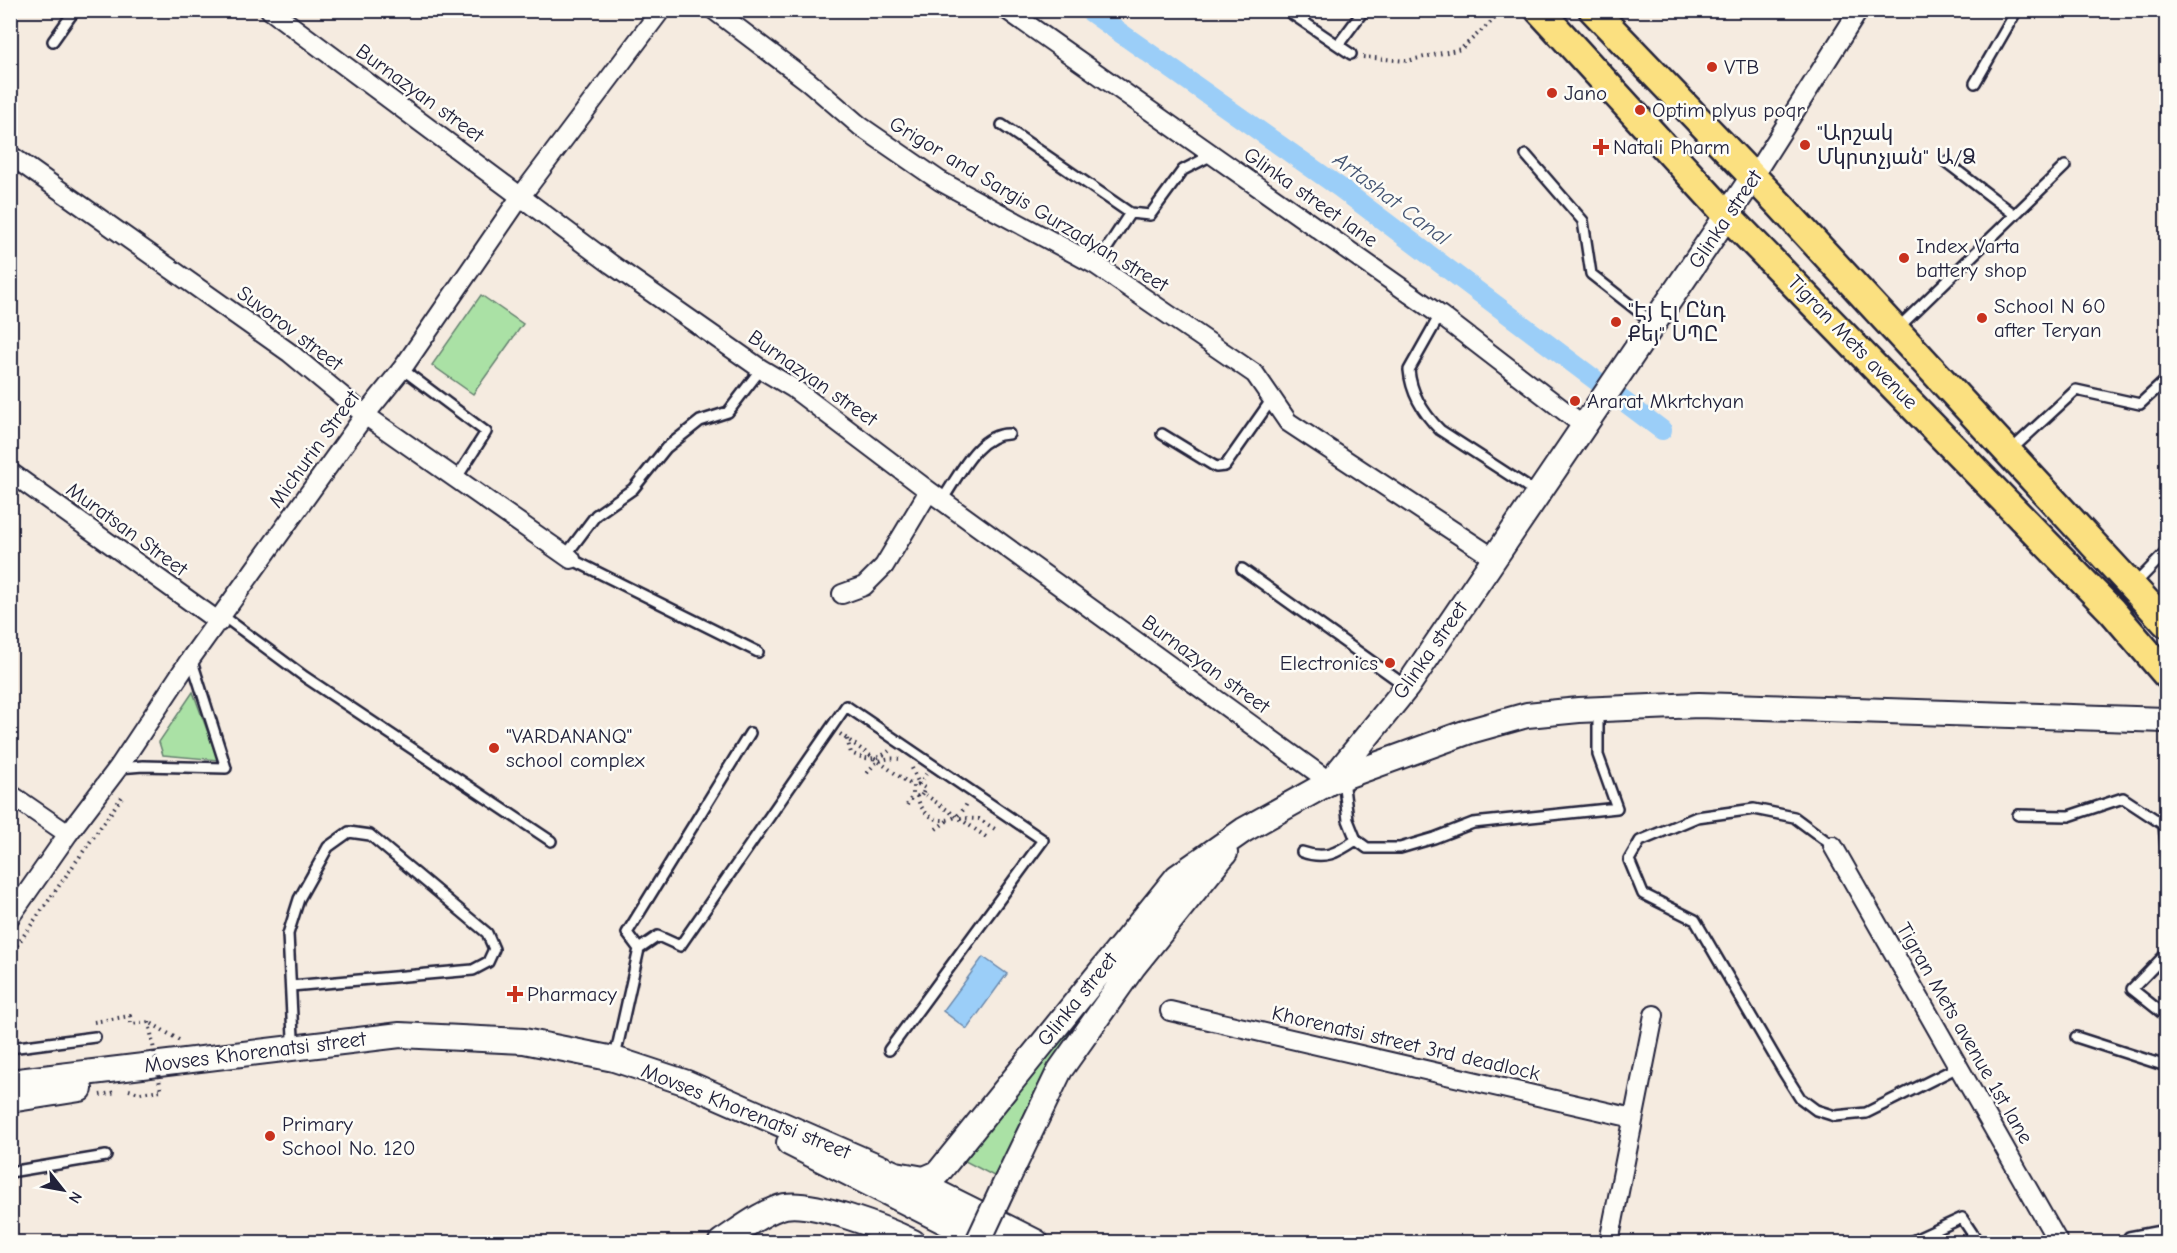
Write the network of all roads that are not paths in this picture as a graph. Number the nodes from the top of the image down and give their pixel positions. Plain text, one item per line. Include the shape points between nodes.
1 (75, 10) edge
2 (270, 10) edge
3 (661, 10) edge
4 (714, 10) edge
5 (1007, 10) edge
6 (1286, 10) edge
7 (1364, 10) edge
8 (1539, 10) edge
9 (1593, 10) edge
10 (1859, 10) edge
11 (2018, 10) edge
12 (53, 41) dead end
13 (1338, 45) junction
14 (1351, 54) road end
15 (1975, 83) dead end
16 (1002, 125) dead end
17 (10, 155) edge
18 (1212, 155) junction
19 (1526, 155) dead end
20 (1946, 162) dead end
21 (2065, 166) dead end
22 (1753, 177) junction
23 (521, 196) junction
24 (1130, 213) junction
25 (1727, 215) junction
26 (2015, 215) junction
27 (1096, 265) junction
28 (1440, 315) junction
29 (1654, 323) junction
30 (1896, 330) junction
31 (402, 369) junction
32 (761, 369) junction
33 (2166, 380) edge
34 (1272, 399) junction
35 (365, 415) junction
36 (1588, 421) junction
37 (1009, 434) dead end
38 (1162, 434) dead end
39 (2009, 452) junction
40 (10, 472) edge
41 (456, 479) junction
42 (1538, 493) junction
43 (936, 496) junction
44 (2166, 552) edge
45 (568, 557) junction
46 (1494, 558) junction
47 (1242, 569) dead end
48 (2133, 586) junction
49 (842, 594) dead end
50 (221, 619) junction
51 (2166, 623) edge
52 (758, 652) dead end
53 (191, 658) junction
54 (2166, 674) edge
55 (1407, 687) junction
56 (1598, 710) junction
57 (2166, 720) edge
58 (750, 733) dead end
59 (118, 768) junction
60 (1336, 780) junction
61 (10, 794) edge
62 (2018, 815) dead end
63 (2165, 824) edge
64 (1244, 830) junction
65 (68, 834) junction
66 (1356, 840) junction
67 (551, 841) dead end
68 (1833, 846) joint
69 (2166, 846) edge
70 (1302, 852) dead end
71 (10, 917) edge
72 (639, 949) junction
73 (2166, 954) edge
74 (291, 986) junction
75 (1170, 1011) dead end
76 (1654, 1015) dead end
77 (2166, 1016) edge
78 (95, 1037) dead end
79 (2076, 1037) dead end
80 (294, 1046) junction
81 (10, 1048) edge
82 (889, 1050) dead end
83 (614, 1059) junction
84 (2166, 1066) edge
85 (1958, 1067) junction
86 (10, 1082) edge
87 (10, 1100) edge
88 (1633, 1118) junction
89 (106, 1156) dead end
90 (10, 1172) edge
91 (896, 1174) junction
92 (924, 1198) junction
93 (2166, 1230) edge
94 (891, 1231) junction
95 (2129, 1238) dead end
96 (721, 1242) edge
97 (913, 1242) edge
98 (978, 1242) edge
99 (985, 1242) edge
100 (1036, 1242) edge
101 (1609, 1242) edge
102 (1910, 1242) edge
103 (1978, 1242) edge
104 (2058, 1242) edge

1 - 12 lane
2 - 23 street, Burnazyan street
3 - 23 street, Michurin Street
4 - 27 street, Grigor and Sargis Gurzadyan street via 860,126 940,181
5 - 18 street, Glinka street lane
6 - 13 lane
7 - 13 lane
8 - 25 main road, Tigran Mets avenue
9 - 22 main road, Tigran Mets avenue
10 - 22 street, Glinka street
11 - 15 lane
13 - 14 lane
16 - 24 lane
17 - 35 street, Suvorov street via 290,353
18 - 24 lane via 1183,170 1150,215
18 - 28 street, Glinka street lane
19 - 29 lane via 1583,222 1591,274
20 - 26 lane
21 - 26 lane
22 - 25 main road, Glinka street
22 - 30 main road, Tigran Mets avenue
23 - 31 street, Michurin Street
23 - 32 street, Burnazyan street
24 - 27 lane
25 - 29 main road, Glinka street
25 - 54 main road, Tigran Mets avenue via 2103,603
26 - 30 lane
27 - 34 street, Grigor and Sargis Gurzadyan street via 1255,374
28 - 36 street, Glinka street lane
28 - 42 lane via 1409,370 1420,404 1440,430
29 - 36 main road, Glinka street
30 - 39 main road, Tigran Mets avenue
31 - 35 street, Michurin Street
31 - 41 lane via 486,432
32 - 43 street, Burnazyan street via 793,388
32 - 45 lane via 728,412 700,421 666,448 633,489 596,515
33 - 39 lane via 2140,404 2076,390
34 - 38 lane via 1225,466 1216,467
34 - 46 street, Grigor and Sargis Gurzadyan street via 1288,422
35 - 41 street, Suvorov street
35 - 50 street, Michurin Street
36 - 42 main road, Glinka street
37 - 43 lane via 984,441
39 - 48 main road, Tigran Mets avenue
40 - 50 street, Muratsan Street
41 - 45 street, Suvorov street
42 - 46 main road, Glinka street
43 - 49 street via 884,567 864,586
43 - 60 street, Burnazyan street
44 - 48 lane
45 - 52 lane
46 - 55 main road, Glinka street
47 - 55 lane
48 - 51 main road, Tigran Mets avenue
50 - 53 street, Michurin Street
50 - 67 lane
53 - 59 street, Michurin Street
53 - 59 lane via 226,768
55 - 60 main road, Glinka street
56 - 57 main road via 1699,705
56 - 60 main road via 1527,715 1459,734
56 - 66 lane via 1598,755 1617,808 1473,823 1400,848 1367,848
58 - 72 lane via 627,933
59 - 65 street, Michurin Street
60 - 64 main road, Glinka street
60 - 66 lane
61 - 65 street
62 - 63 lane via 2069,816 2123,798
63 - 69 lane
64 - 91 main road, Glinka street via 1177,877 938,1173 924,1179
64 - 98 main road, bridge via 1133,967 1059,1070
65 - 71 street, Michurin Street
66 - 70 lane via 1336,854 1313,856
68 - 85 street, Tigran Mets avenue 1st lane
68 - 85 lane via 1794,817 1754,809 1697,817 1640,841 1629,860 1643,894 1695,920 1800,1098 1816,1110 1835,1116 1866,1113
72 - 82 lane via 658,936 680,946 846,706 1043,840
72 - 83 lane
73 - 77 lane via 2132,989
74 - 74 lane via 288,934 299,899 328,847 349,832 370,835 389,849 487,933 494,949 488,962 473,970
74 - 80 lane
75 - 88 street, Khorenatsi street 3rd deadlock
76 - 88 street
78 - 81 lane
79 - 84 lane
80 - 83 main road, Movses Khorenatsi street via 400,1035 524,1041
80 - 86 main road, Movses Khorenatsi street
83 - 91 main road, Movses Khorenatsi street via 687,1083
85 - 104 street, Tigran Mets avenue 1st lane
87 - 92 main road, Movses Khorenatsi street via 298,1055 398,1047 514,1053 662,1089
88 - 101 street
89 - 90 lane
91 - 92 main road, Movses Khorenatsi street
92 - 94 main road
92 - 99 main road, Movses Khorenatsi street
92 - 100 main road, Movses Khorenatsi street
93 - 95 lane
94 - 96 main road via 831,1212 785,1206
94 - 97 main road
102 - 103 lane via 1962,1218

